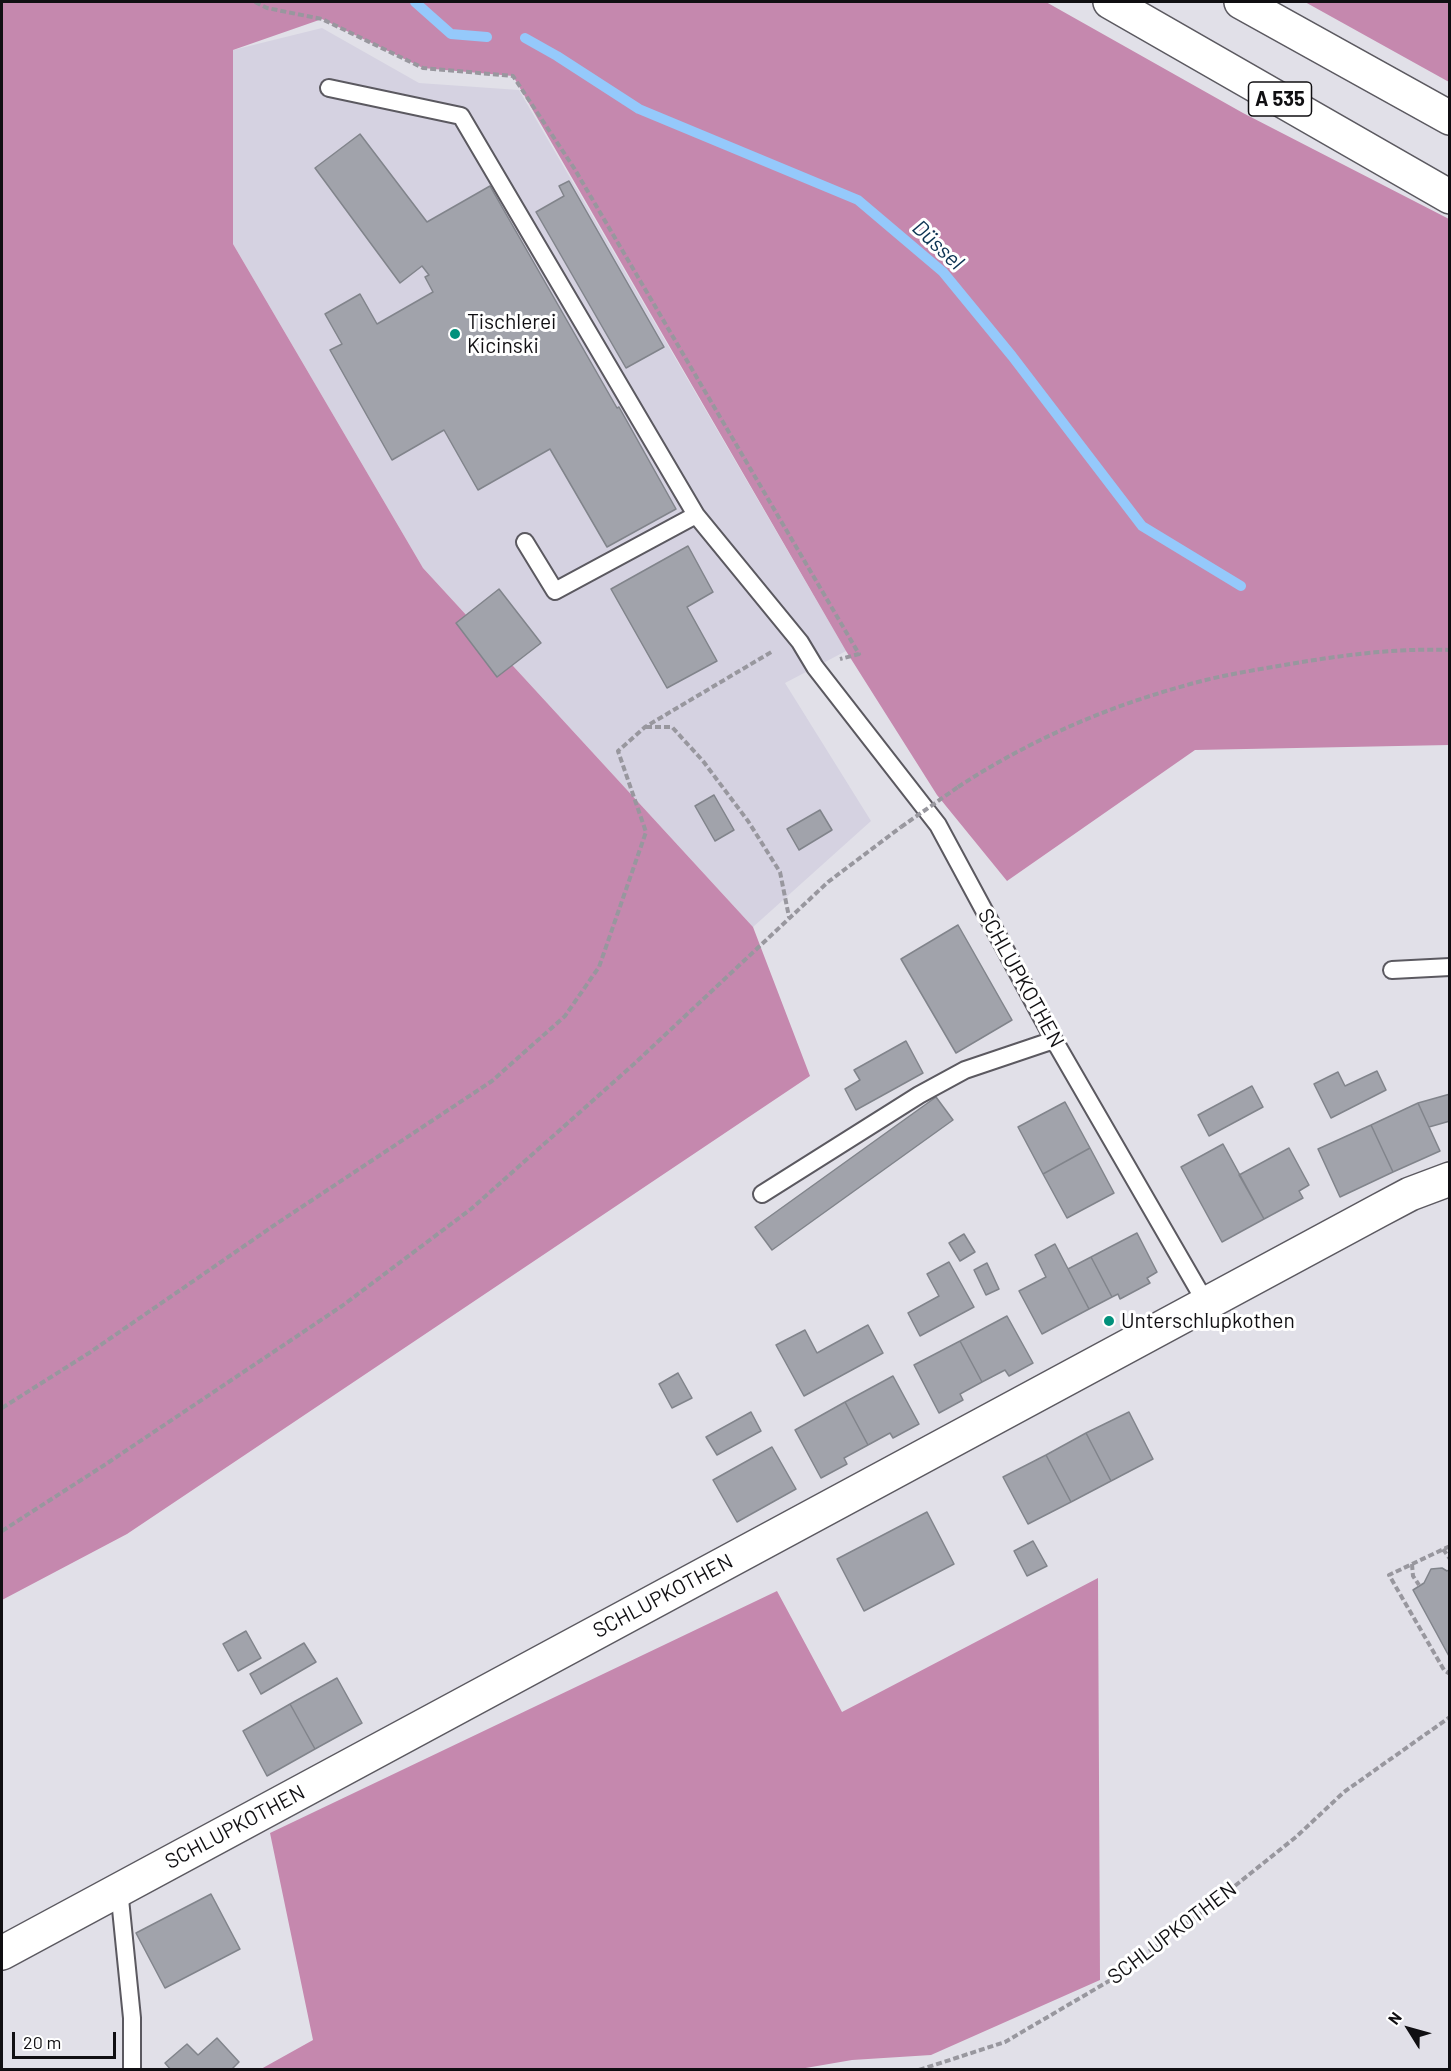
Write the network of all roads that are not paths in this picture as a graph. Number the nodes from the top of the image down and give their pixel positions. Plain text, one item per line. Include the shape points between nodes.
1 (1110, 2) edge
2 (1241, 2) edge
3 (329, 88) dead end
4 (1449, 118) edge
5 (1449, 197) edge
6 (696, 515) junction
7 (525, 542) dead end
8 (1449, 967) edge
9 (1392, 970) dead end
10 (1054, 1040) junction
11 (1449, 1179) edge
12 (762, 1194) dead end
13 (1206, 1303) junction
14 (119, 1889) junction
15 (2, 1953) edge
16 (132, 2070) edge

1 - 5 main road, A 535
2 - 4 main road
3 - 6 lane, SCHLUPKOTHEN via 461,117
6 - 7 lane via 555,591
6 - 10 lane, SCHLUPKOTHEN via 800,642 815,667 938,825
8 - 9 lane
10 - 12 lane via 965,1070
10 - 13 lane, SCHLUPKOTHEN
11 - 13 main road, SCHLUPKOTHEN via 1410,1194
13 - 14 main road, SCHLUPKOTHEN
14 - 15 main road, SCHLUPKOTHEN
14 - 16 lane via 132,2018

